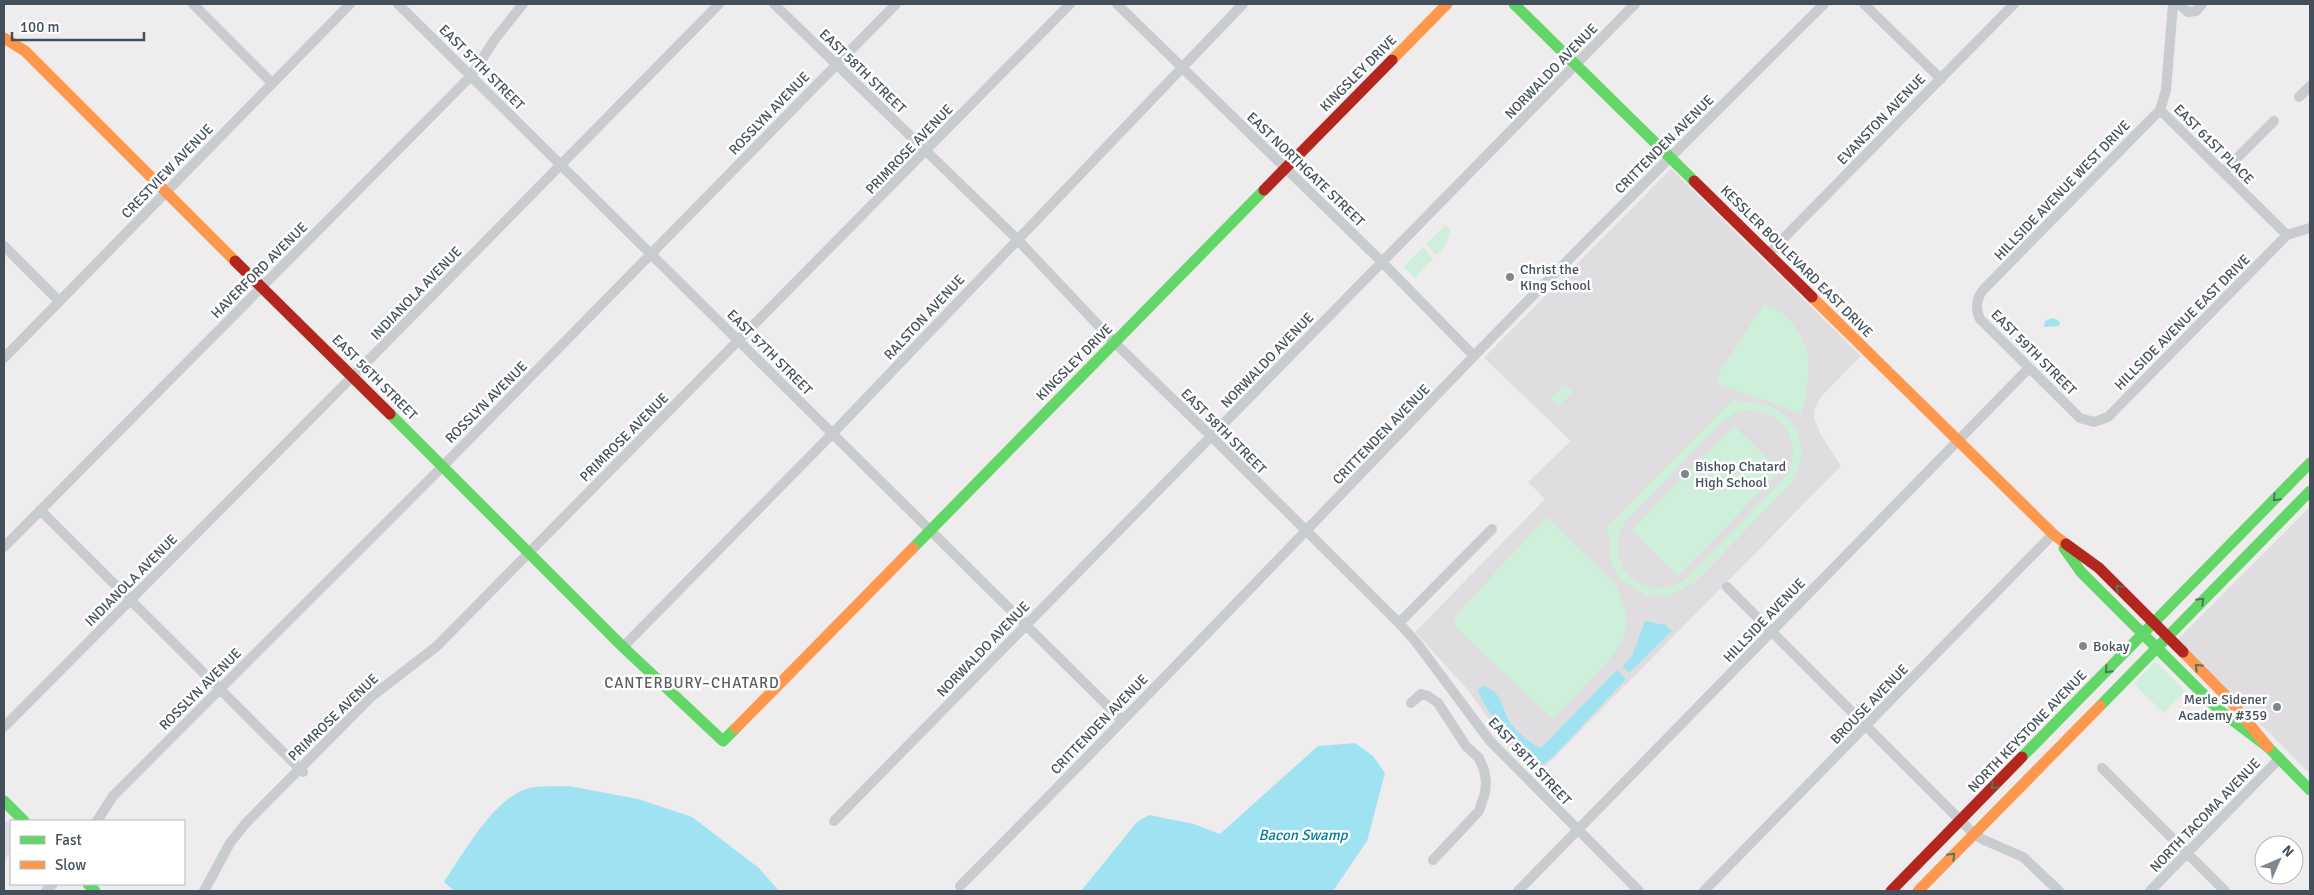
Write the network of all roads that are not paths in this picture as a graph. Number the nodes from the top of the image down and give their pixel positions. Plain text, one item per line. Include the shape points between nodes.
1 (193, 4) edge
2 (350, 4) edge
3 (398, 4) edge
4 (523, 4) edge
5 (719, 4) edge
6 (774, 4) edge
7 (896, 4) edge
8 (1070, 4) edge
9 (1117, 4) edge
10 (1243, 4) edge
11 (1447, 4) edge
12 (1514, 4) edge
13 (1635, 4) edge
14 (1824, 4) edge
15 (1864, 4) edge
16 (2014, 4) edge
17 (2173, 4) edge
18 (2179, 4) edge
19 (2199, 7) edge
20 (4, 38) edge
21 (836, 64) junction
22 (1576, 64) junction
23 (1182, 67) junction
24 (471, 76) junction
25 (1941, 79) junction
26 (272, 83) junction
27 (2310, 86) edge
28 (2299, 97) dead end
29 (2160, 110) junction
30 (2274, 120) dead end
31 (926, 150) junction
32 (1671, 158) junction
33 (561, 165) junction
34 (1285, 168) junction
35 (2223, 172) junction
36 (166, 192) junction
37 (2310, 228) edge
38 (2287, 235) junction
39 (1017, 239) junction
40 (4, 246) edge
41 (651, 254) junction
42 (1768, 254) junction
43 (1382, 262) junction
44 (262, 287) junction
45 (1983, 290) joint
46 (59, 301) junction
47 (739, 341) junction
48 (1114, 342) junction
49 (1474, 356) junction
50 (4, 358) edge
51 (2029, 368) junction
52 (353, 376) junction
53 (2092, 422) joint
54 (832, 434) junction
55 (1211, 436) junction
56 (1958, 442) junction
57 (2310, 463) edge
58 (443, 466) junction
59 (2310, 490) edge
60 (40, 510) junction
61 (1492, 529) dead end
62 (929, 530) junction
63 (1306, 532) junction
64 (2056, 537) junction
65 (4, 546) edge
66 (529, 553) junction
67 (1727, 587) dead end
68 (130, 600) junction
69 (1399, 623) junction
70 (2154, 623) junction
71 (1026, 625) junction
72 (1771, 633) junction
73 (2144, 633) junction
74 (2167, 636) junction
75 (623, 646) junction
76 (2157, 646) junction
77 (220, 690) junction
78 (1411, 704) dead end
79 (1122, 720) junction
80 (4, 727) edge
81 (1866, 727) junction
82 (723, 741) joint
83 (1490, 741) junction
84 (2268, 747) junction
85 (1475, 754) junction
86 (2280, 758) junction
87 (2102, 768) dead end
88 (301, 771) junction
89 (2310, 790) edge
90 (4, 801) edge
91 (23, 820) edge
92 (98, 820) edge
93 (1960, 820) junction
94 (834, 821) dead end
95 (1577, 831) junction
96 (1974, 834) junction
97 (2187, 853) junction
98 (1432, 860) dead end
99 (960, 886) dead end
100 (204, 891) edge
101 (1518, 891) edge
102 (1639, 891) edge
103 (1704, 891) edge
104 (1892, 891) edge
105 (1918, 891) edge
106 (2059, 891) edge
107 (2150, 891) edge
108 (2225, 891) edge

1 - 26 street
2 - 26 street, CRESTVIEW AVENUE
3 - 24 street, EAST 57TH STREET
4 - 24 street, HAVERFORD AVENUE via 494,39
5 - 33 street, INDIANOLA AVENUE
6 - 21 street, EAST 58TH STREET
7 - 21 street, ROSSLYN AVENUE
8 - 31 street, PRIMROSE AVENUE
9 - 23 street, EAST NORTHGATE STREET
10 - 23 street, RALSTON AVENUE
11 - 34 main road, KINGSLEY DRIVE
12 - 22 main road, KESSLER BOULEVARD EAST DRIVE
13 - 22 street, NORWALDO AVENUE
14 - 32 street, CRITTENDEN AVENUE
15 - 25 street
16 - 25 street, EVANSTON AVENUE
17 - 29 street, EAST 61ST PLACE via 2166,90
18 - 19 street via 2188,12
20 - 36 main road, EAST 56TH STREET via 25,51
21 - 31 street, EAST 58TH STREET
21 - 41 street, ROSSLYN AVENUE
22 - 32 main road, KESSLER BOULEVARD EAST DRIVE
22 - 43 street, NORWALDO AVENUE
23 - 34 street, EAST NORTHGATE STREET
23 - 39 street, RALSTON AVENUE
24 - 33 street, EAST 57TH STREET
24 - 44 street, HAVERFORD AVENUE
25 - 42 street, EVANSTON AVENUE
26 - 36 street, CRESTVIEW AVENUE
27 - 28 street
29 - 35 street, EAST 61ST PLACE
29 - 45 street, HILLSIDE AVENUE WEST DRIVE
30 - 35 street
31 - 39 street, EAST 58TH STREET
31 - 47 street, PRIMROSE AVENUE
32 - 42 main road, KESSLER BOULEVARD EAST DRIVE
32 - 49 street, CRITTENDEN AVENUE
33 - 41 street, EAST 57TH STREET
33 - 52 street, INDIANOLA AVENUE
34 - 43 street, EAST NORTHGATE STREET
34 - 48 main road, KINGSLEY DRIVE
35 - 38 street, EAST 61ST PLACE
36 - 44 main road, EAST 56TH STREET
36 - 46 street, CRESTVIEW AVENUE
37 - 38 street
38 - 53 street, HILLSIDE AVENUE EAST DRIVE via 2108,416
39 - 48 street, EAST 58TH STREET
39 - 54 street, RALSTON AVENUE
40 - 46 street
41 - 47 street, EAST 57TH STREET
41 - 58 street, ROSSLYN AVENUE
42 - 56 main road, KESSLER BOULEVARD EAST DRIVE
43 - 49 street, EAST NORTHGATE STREET
43 - 55 street, NORWALDO AVENUE
44 - 52 main road, EAST 56TH STREET
44 - 60 street, HAVERFORD AVENUE
45 - 51 street, EAST 59TH STREET via 1977,305 1980,319
46 - 50 street, CRESTVIEW AVENUE
47 - 54 street, EAST 57TH STREET
47 - 66 street, PRIMROSE AVENUE
48 - 55 street, EAST 58TH STREET
48 - 62 main road, KINGSLEY DRIVE
49 - 63 street, CRITTENDEN AVENUE
51 - 53 street, EAST 59TH STREET via 2080,418
51 - 56 street, HILLSIDE AVENUE
52 - 58 main road, EAST 56TH STREET
52 - 68 street, INDIANOLA AVENUE
54 - 62 street, EAST 57TH STREET
54 - 75 street, RALSTON AVENUE
55 - 63 street, EAST 58TH STREET
55 - 71 street, NORWALDO AVENUE
56 - 64 main road, KESSLER BOULEVARD EAST DRIVE
56 - 72 street, HILLSIDE AVENUE
57 -> 70 main road, NORTH KEYSTONE AVENUE
58 - 66 main road, EAST 56TH STREET
58 - 77 street, ROSSLYN AVENUE
74 -> 59 main road
60 - 65 street, HAVERFORD AVENUE
60 - 68 street
61 - 69 street
62 - 71 street, EAST 57TH STREET
62 - 82 main road, KINGSLEY DRIVE
63 - 69 street, EAST 58TH STREET
63 - 79 street, CRITTENDEN AVENUE
70 -> 64 main road, KESSLER BOULEVARD EAST DRIVE via 2092,562
64 - 73 main road, KESSLER BOULEVARD EAST DRIVE via 2081,572
64 - 81 street, BROUSE AVENUE
66 - 75 main road, EAST 56TH STREET
66 - 88 street, PRIMROSE AVENUE via 438,646 371,697
67 - 72 street
68 - 77 street
68 - 80 street, INDIANOLA AVENUE
69 - 83 street, EAST 58TH STREET
70 - 73 main road, NORTH KEYSTONE AVENUE
70 - 74 main road, KESSLER BOULEVARD EAST DRIVE
71 - 79 street, EAST 57TH STREET
71 - 94 street, NORWALDO AVENUE
72 - 81 street
72 - 95 street, HILLSIDE AVENUE
73 - 76 main road, KESSLER BOULEVARD EAST DRIVE
73 -> 93 main road, NORTH KEYSTONE AVENUE
74 - 76 main road
84 -> 74 main road, KESSLER BOULEVARD EAST DRIVE via 2228,698
75 - 82 main road, EAST 56TH STREET
76 - 84 main road, KESSLER BOULEVARD EAST DRIVE via 2218,709
76 - 96 main road
77 - 88 street
77 - 92 street, ROSSLYN AVENUE via 109,800
78 - 85 street via 1422,694 1433,699
79 - 99 street, CRITTENDEN AVENUE
81 - 93 street
81 - 103 street, BROUSE AVENUE
83 - 85 street
83 - 95 street, EAST 58TH STREET
84 - 86 main road, KESSLER BOULEVARD EAST DRIVE
85 - 98 street via 1481,760 1485,773 1482,803 1472,820
86 - 89 main road, KESSLER BOULEVARD EAST DRIVE
86 - 97 street, NORTH TACOMA AVENUE
87 - 97 street
88 - 100 street, PRIMROSE AVENUE via 237,832
90 - 91 main road
93 - 96 street
93 - 104 main road, NORTH KEYSTONE AVENUE
95 - 101 street, HILLSIDE AVENUE
95 - 102 street, EAST 58TH STREET
105 -> 96 main road
96 - 106 street via 2024,857
97 - 107 street, NORTH TACOMA AVENUE
97 - 108 street

